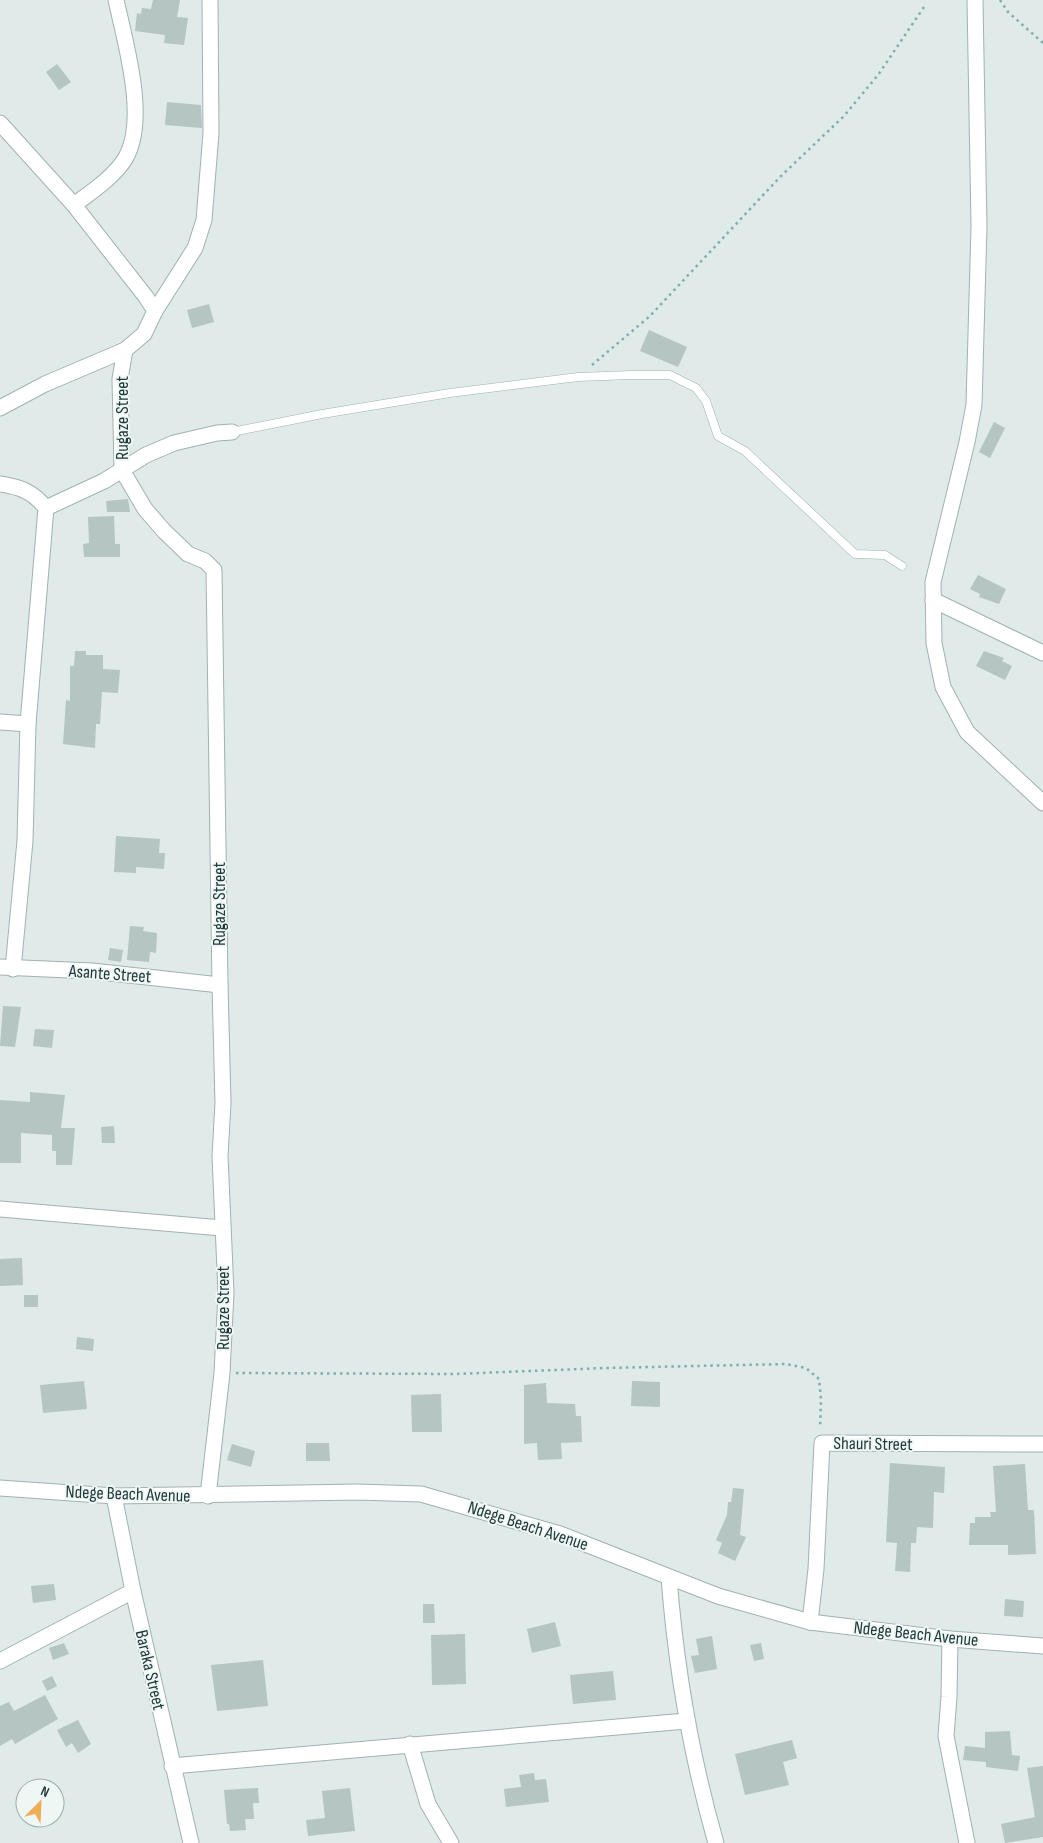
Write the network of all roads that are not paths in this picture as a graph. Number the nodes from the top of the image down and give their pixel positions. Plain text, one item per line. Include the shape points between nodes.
1 (116, 0) edge
2 (210, 0) edge
3 (975, 0) edge
4 (0, 124) edge
5 (74, 205) junction
6 (154, 311) junction
7 (125, 350) junction
8 (0, 408) edge
9 (232, 432) joint
10 (122, 470) junction
11 (0, 484) edge
12 (46, 508) junction
13 (902, 566) dead end
14 (933, 600) junction
15 (1043, 653) edge
16 (0, 722) edge
17 (28, 724) junction
18 (1043, 803) edge
19 (7, 968) edge
20 (220, 985) junction
21 (0, 1209) edge
22 (222, 1228) junction
23 (1043, 1444) edge
24 (0, 1488) edge
25 (114, 1496) junction
26 (208, 1496) junction
27 (669, 1578) junction
28 (133, 1591) junction
29 (810, 1622) junction
30 (950, 1639) junction
31 (1043, 1646) edge
32 (0, 1661) edge
33 (686, 1721) junction
34 (410, 1744) junction
35 (172, 1766) junction
36 (191, 1843) edge
37 (451, 1843) edge
38 (716, 1843) edge
39 (967, 1843) edge

1 - 5 street via 134,102 134,134 123,162
2 - 6 street via 210,133 204,220 195,248
3 - 14 street via 979,226 974,405 933,582
4 - 5 street
5 - 6 street
6 - 7 street via 144,334
7 - 8 street via 45,384
7 - 10 street, Rugaze Street via 120,379
9 - 10 street via 174,443
9 - 13 lane via 385,403 578,377 670,375 696,388 706,401 718,436 745,451 855,554 885,555
10 - 12 street via 104,482
10 - 20 street, Rugaze Street via 145,509 164,531 188,554 205,561 214,570
11 - 12 street via 23,488 36,495
12 - 17 street
14 - 15 street
14 - 18 street via 934,643 943,687 967,732
16 - 17 street
17 - 19 street via 25,841
19 - 20 street, Asante Street via 92,971
20 - 22 street, Rugaze Street
21 - 22 street
22 - 26 street, Rugaze Street via 226,1293 222,1373
23 - 29 street, Shauri Street via 822,1443
24 - 25 street, Ndege Beach Avenue
25 - 26 street, Ndege Beach Avenue
25 - 28 street, Baraka Street
26 - 27 street, Ndege Beach Avenue via 357,1492 421,1494 560,1534
27 - 29 street, Ndege Beach Avenue via 718,1596
27 - 33 street via 674,1642
28 - 32 street
28 - 35 street, Baraka Street
29 - 30 street, Ndege Beach Avenue
30 - 31 street, Ndege Beach Avenue
30 - 39 street via 946,1736
33 - 34 street
33 - 38 street
34 - 35 street
34 - 37 street via 428,1804
35 - 36 street, Baraka Street

